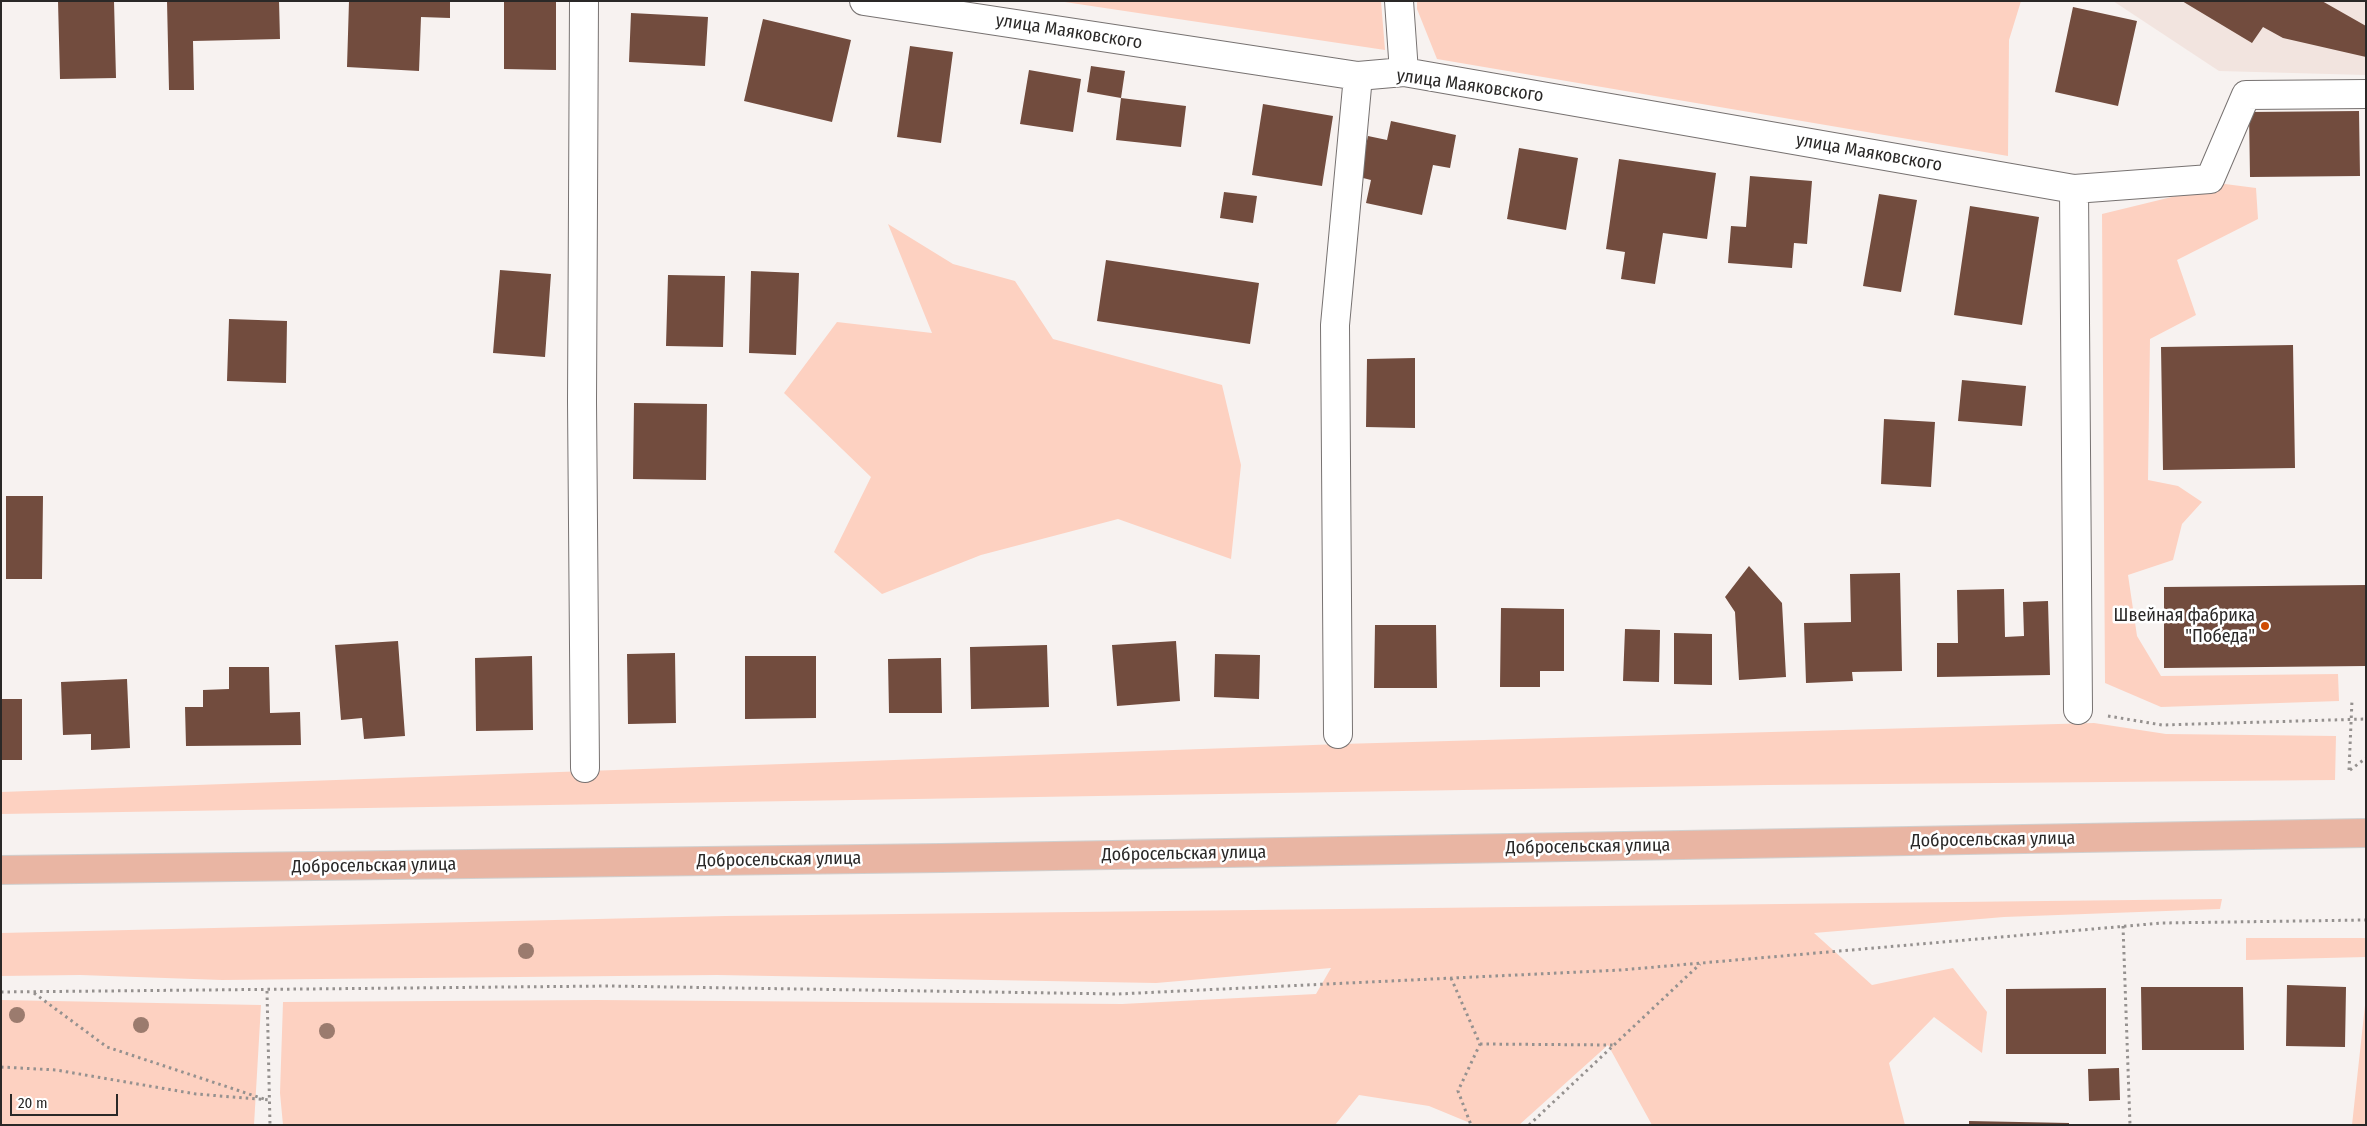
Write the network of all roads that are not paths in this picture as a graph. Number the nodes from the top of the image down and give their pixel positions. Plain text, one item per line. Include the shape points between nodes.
1 (584, 1) edge
2 (864, 1) edge
3 (1400, 1) edge
4 (1404, 72) junction
5 (1358, 76) junction
6 (2366, 94) edge
7 (2074, 189) junction
8 (2078, 710) dead end
9 (1338, 734) dead end
10 (585, 768) dead end
11 (2366, 833) edge
12 (1, 870) edge

1 - 10 street via 582,401
2 - 5 street, улица Маяковского
3 - 4 street
4 - 5 street, улица Маяковского
4 - 7 street, улица Маяковского
5 - 9 street via 1335,325
6 - 7 street, улица Маяковского via 2246,95 2210,179
7 - 8 street
11 - 12 main road, Добросельская улица via 941,858

